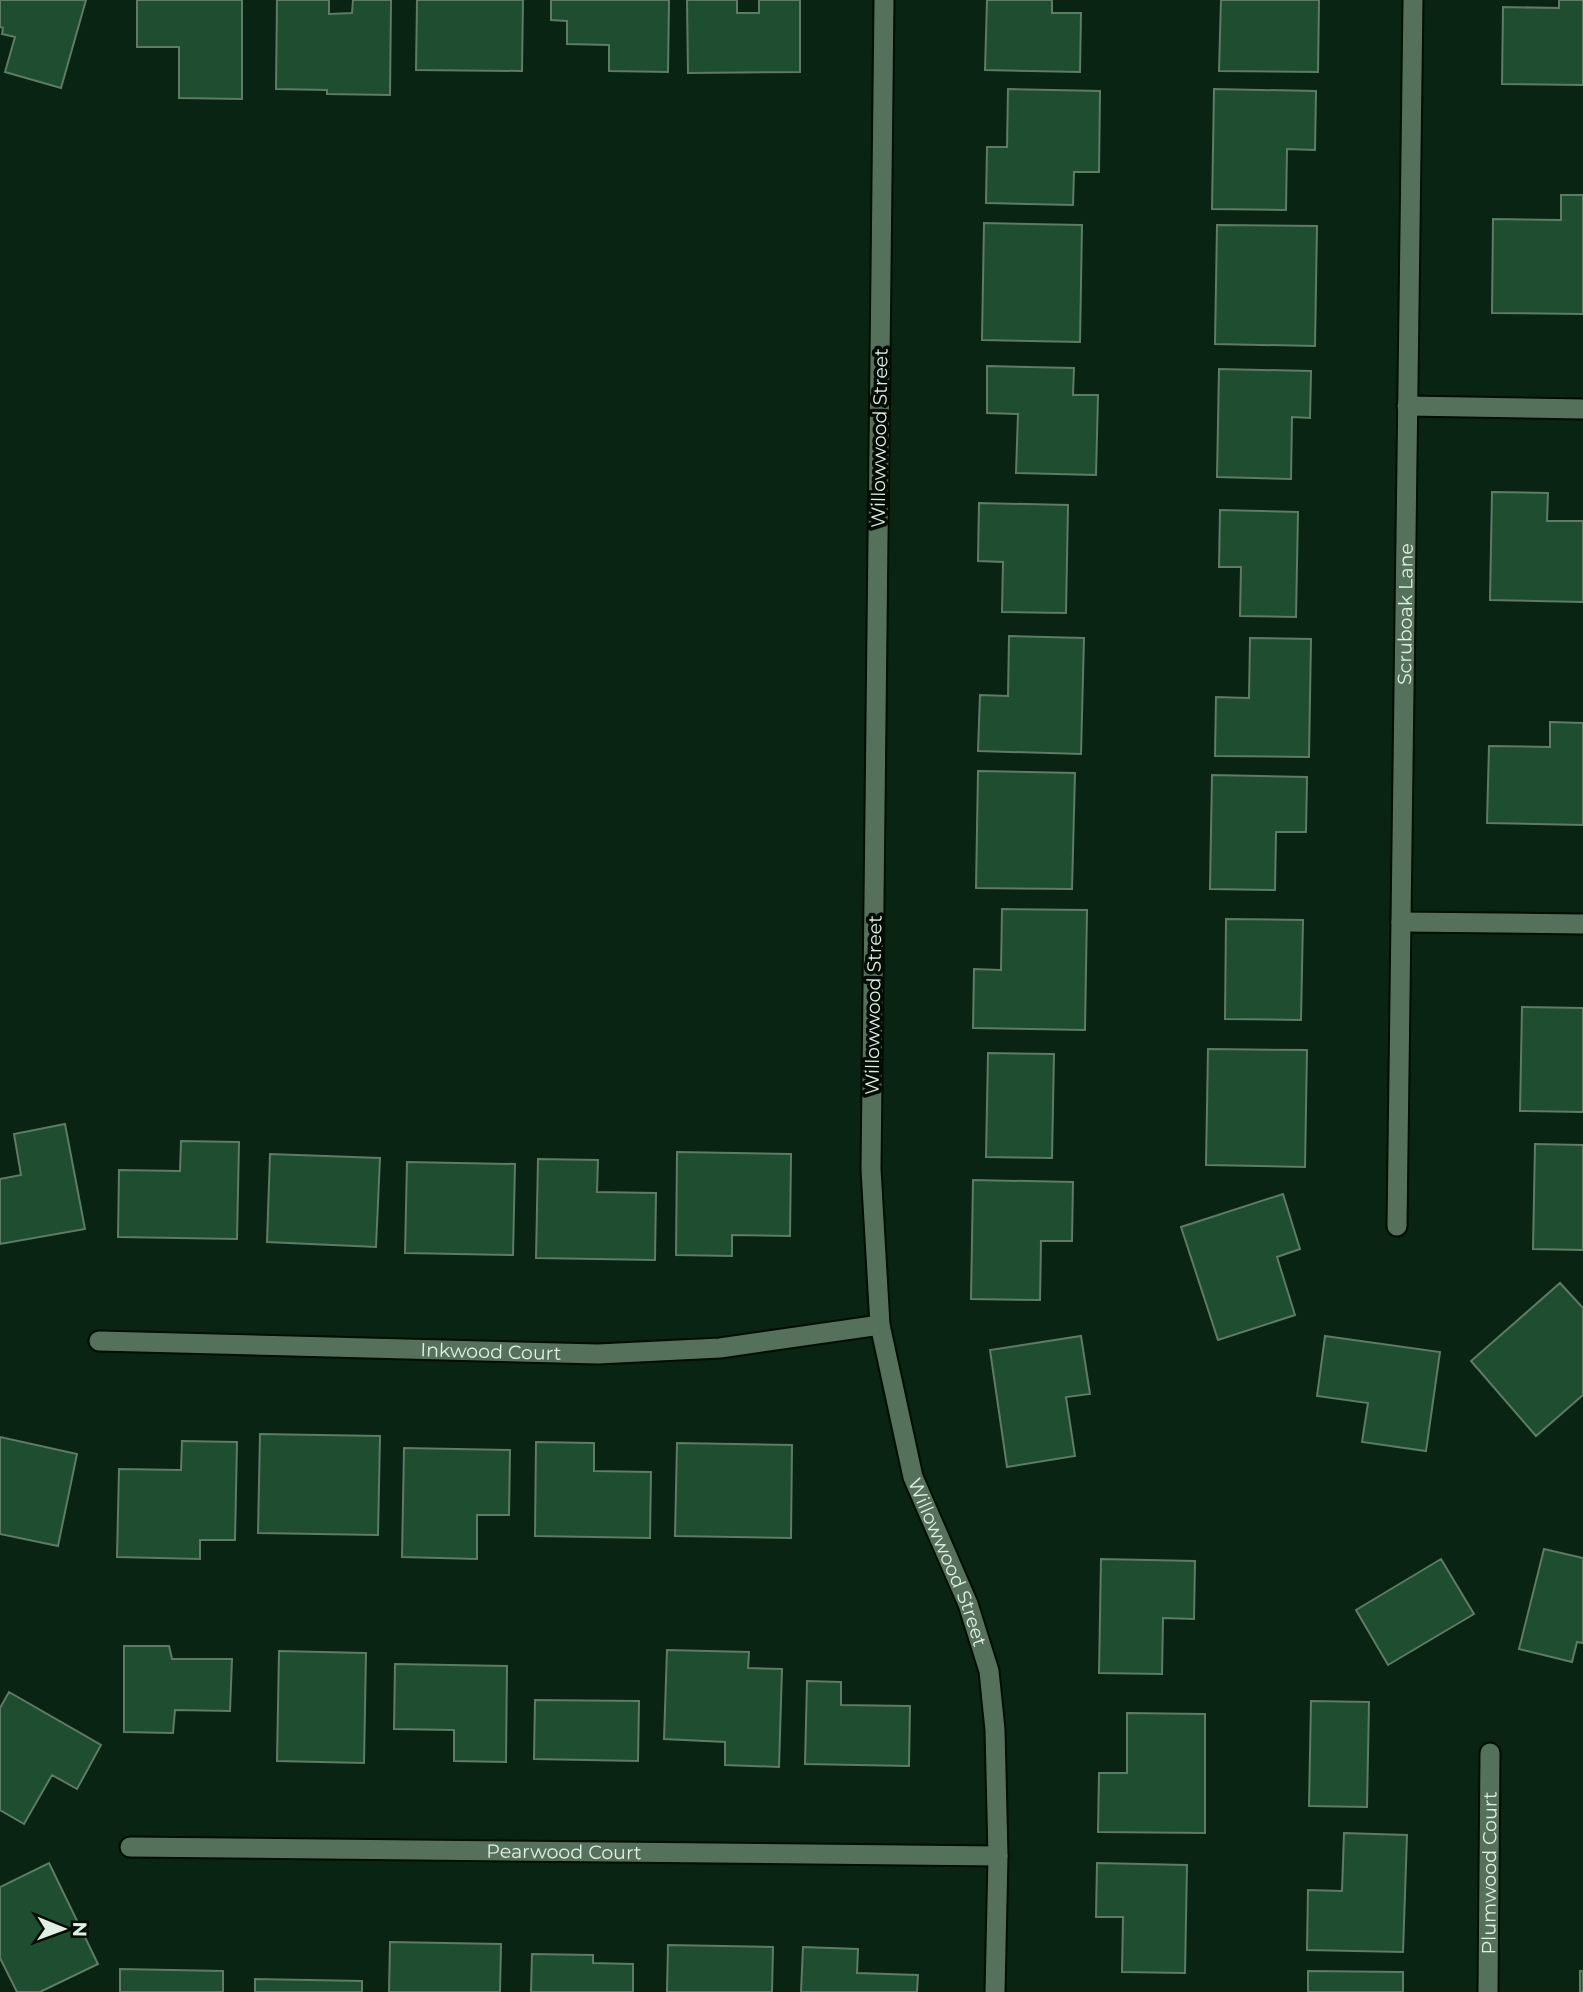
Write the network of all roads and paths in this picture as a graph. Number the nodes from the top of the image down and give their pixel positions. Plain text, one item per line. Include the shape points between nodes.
1 (884, 0) edge
2 (1413, 0) edge
3 (1407, 407) junction
4 (1583, 409) edge
5 (1401, 922) junction
6 (1583, 924) edge
7 (1397, 1226) dead end
8 (880, 1325) junction
9 (99, 1341) dead end
10 (1490, 1753) dead end
11 (130, 1847) dead end
12 (998, 1856) junction
13 (995, 1992) edge
14 (1488, 1992) edge

1 - 8 street, Willowwood Street via 871,1169
2 - 3 street, Scruboak Lane
3 - 4 street
3 - 5 street, Scruboak Lane
5 - 6 street
5 - 7 street, Scruboak Lane
8 - 9 street, Inkwood Court via 720,1348 598,1354
8 - 12 street, Willowwood Street via 913,1477 968,1604 989,1671 996,1730
10 - 14 street, Plumwood Court
11 - 12 street, Pearwood Court
12 - 13 street, Willowwood Street

